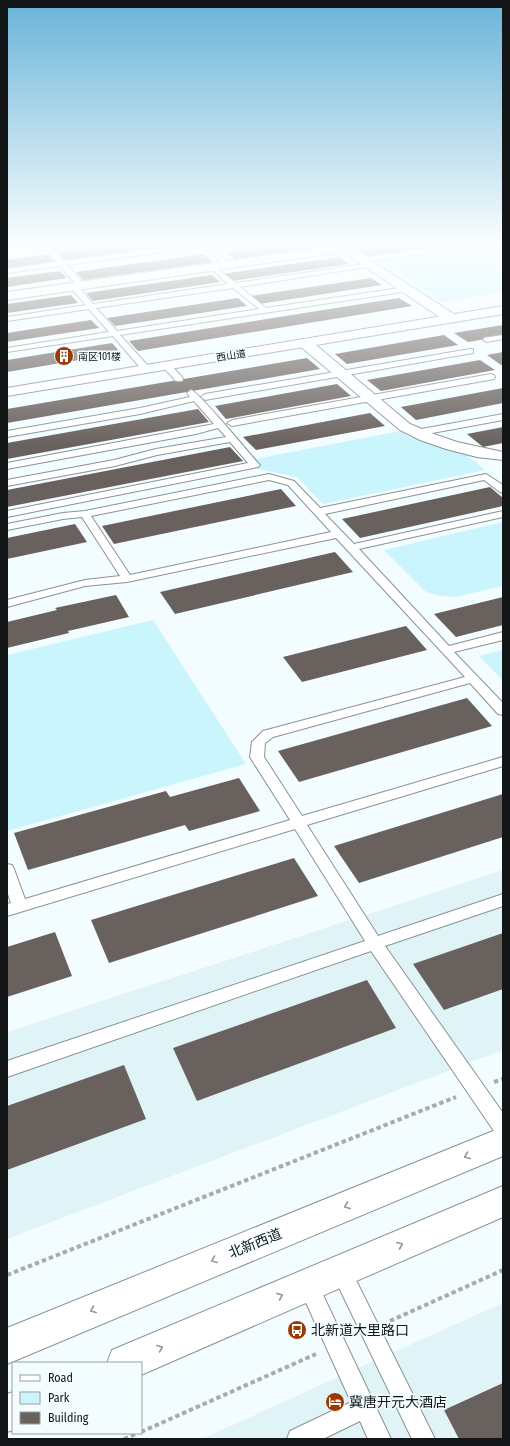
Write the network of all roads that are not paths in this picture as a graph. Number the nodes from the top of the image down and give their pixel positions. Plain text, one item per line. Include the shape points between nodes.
1 (66, 310) edge
2 (93, 310) edge
3 (261, 310) edge
4 (440, 310) edge
5 (500, 310) edge
6 (452, 318) junction
7 (7, 319) edge
8 (114, 334) junction
9 (503, 337) edge
10 (487, 340) dead end
11 (305, 343) junction
12 (7, 350) edge
13 (470, 351) dead end
14 (166, 365) junction
15 (146, 369) junction
16 (342, 373) junction
17 (491, 377) dead end
18 (179, 380) dead end
19 (7, 392) edge
20 (197, 396) junction
21 (372, 398) junction
22 (503, 417) edge
23 (232, 423) dead end
24 (220, 425) junction
25 (7, 434) edge
26 (416, 434) junction
27 (233, 439) junction
28 (502, 456) edge
29 (7, 466) edge
30 (7, 483) edge
31 (503, 490) edge
32 (318, 512) junction
33 (7, 514) edge
34 (85, 514) junction
35 (503, 514) edge
36 (7, 527) edge
37 (338, 534) junction
38 (351, 548) junction
39 (127, 579) junction
40 (7, 604) edge
41 (503, 636) edge
42 (446, 650) junction
43 (472, 679) junction
44 (503, 711) edge
45 (503, 762) edge
46 (298, 823) junction
47 (7, 869) edge
48 (503, 900) edge
49 (14, 908) edge
50 (374, 944) junction
51 (7, 1069) edge
52 (503, 1128) edge
53 (503, 1141) edge
54 (503, 1201) edge
55 (341, 1270) junction
56 (308, 1284) junction
57 (7, 1346) edge
58 (127, 1362) edge
59 (365, 1407) junction
60 (298, 1439) edge
61 (380, 1439) edge
62 (424, 1439) edge

1 - 7 lane
2 - 8 lane
3 - 8 lane
4 - 6 street
5 - 6 street, 西山道
6 - 11 street, 西山道
8 - 12 lane
8 - 15 lane
9 - 10 lane
11 - 14 street, 西山道
11 - 16 street
13 - 16 lane
14 - 15 street, 西山道
14 - 18 lane
15 - 19 street, 西山道
16 - 20 lane
16 - 21 street
17 - 21 lane
20 - 24 lane
20 - 25 lane via 140,411
21 - 23 lane
21 - 26 street via 404,427
22 - 26 lane
24 - 27 lane
24 - 29 lane
26 - 28 street via 486,455
27 - 30 lane
27 - 33 lane via 255,465
31 - 32 lane via 486,477
32 - 34 lane via 291,483 269,477
32 - 37 lane
34 - 36 lane
34 - 39 lane
35 - 38 lane
37 - 38 lane
37 - 39 lane
38 - 42 lane
39 - 40 lane via 85,583
41 - 42 lane
42 - 43 lane
43 - 44 lane
43 - 46 lane via 268,734 259,742 256,757
45 - 46 lane
46 - 49 lane
46 - 50 lane
47 - 49 lane
48 - 50 lane
50 - 51 lane
50 - 52 lane
53 -> 57 street, 北新西道
55 -> 54 street
55 - 56 street
55 - 62 lane
58 -> 56 street
56 - 59 lane
59 - 60 lane
59 - 61 lane

